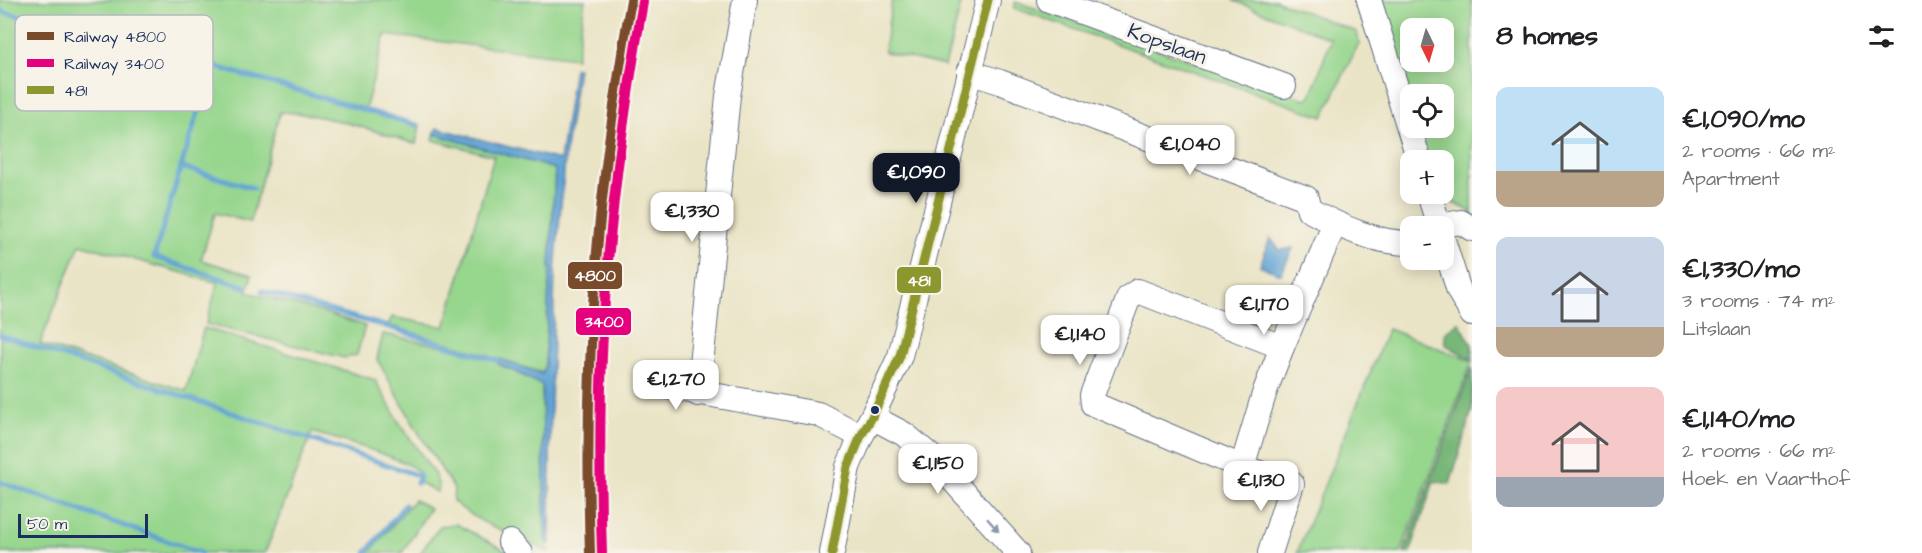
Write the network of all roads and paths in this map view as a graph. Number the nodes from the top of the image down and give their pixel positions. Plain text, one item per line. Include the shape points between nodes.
1 (745, 0) edge
2 (988, 0) edge
3 (1049, 0) edge
4 (1370, 0) edge
5 (969, 72) junction
6 (1284, 86) dead end
7 (1416, 150) edge
8 (1335, 223) junction
9 (1454, 223) edge
10 (1472, 229) edge
11 (1400, 242) edge
12 (1454, 261) edge
13 (1465, 282) edge
14 (1472, 314) edge
15 (1282, 347) junction
16 (663, 386) dead end
17 (698, 394) junction
18 (866, 427) junction
19 (1242, 467) junction
20 (832, 553) edge
21 (1018, 553) edge
22 (1270, 553) edge

1 - 17 street via 728,96
2 - 5 street
3 - 6 street, Kopslaan
4 - 7 street
5 - 8 street via 1306,198 1309,210
5 - 18 street via 900,356
8 - 11 street via 1378,239
8 - 15 street
9 - 10 street via 1461,222
12 - 13 street
13 - 14 street
15 - 19 street
15 - 19 street via 1138,291 1129,297 1092,395 1093,404
16 - 17 street
17 - 18 street via 818,414
18 - 20 street via 848,467
18 -> 21 street via 904,434 935,460
19 - 22 street via 1292,484

